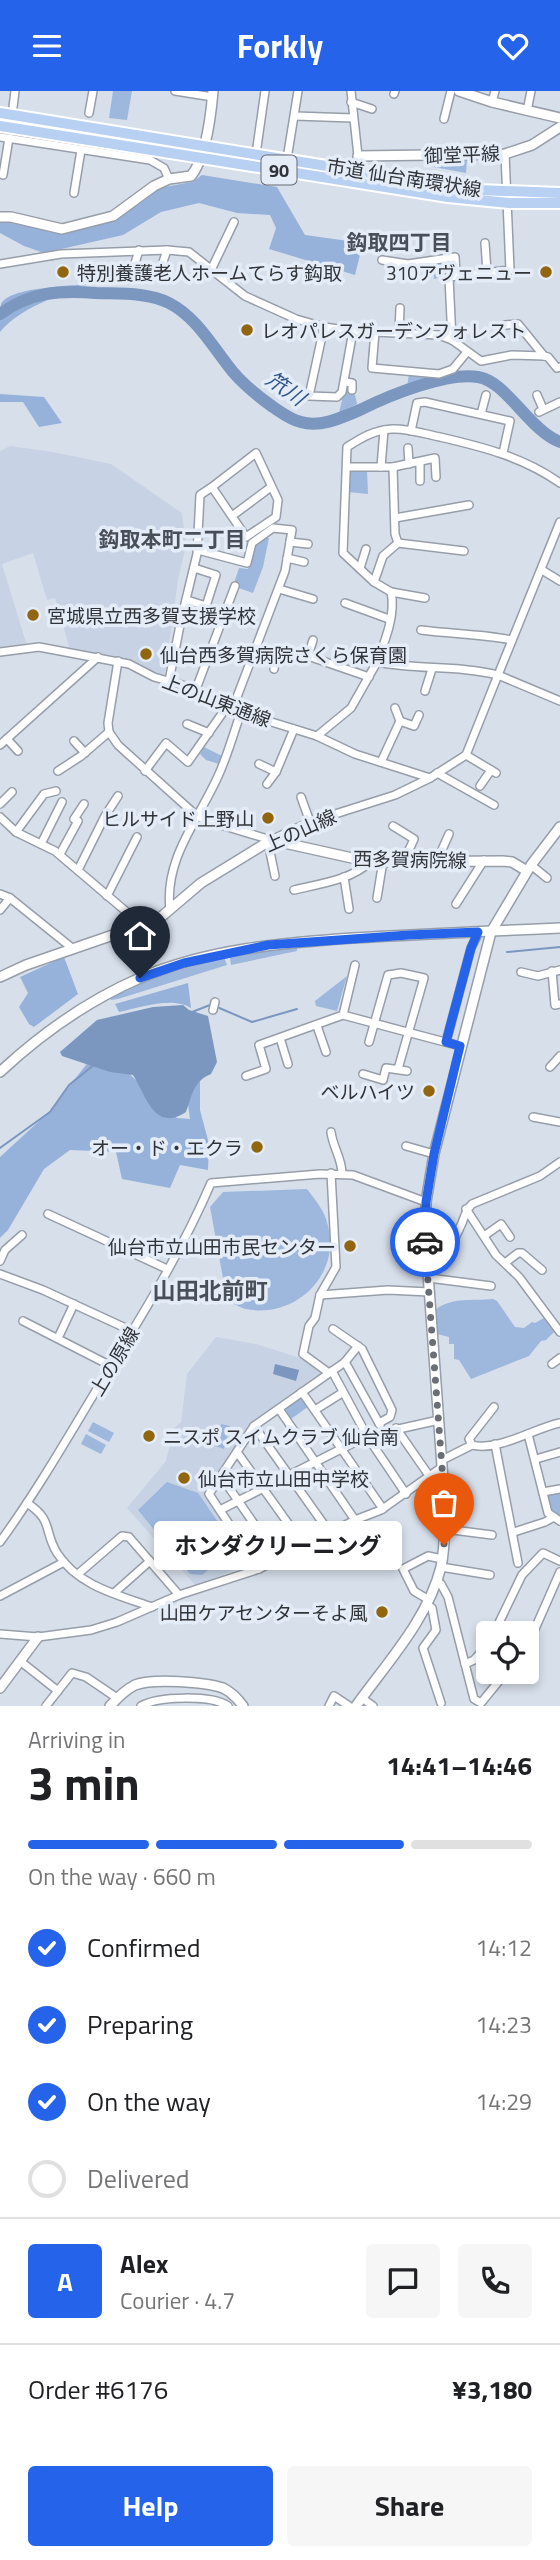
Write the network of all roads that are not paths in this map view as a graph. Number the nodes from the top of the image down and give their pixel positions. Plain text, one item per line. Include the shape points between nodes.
1 (15, 91) edge
2 (93, 91) edge
3 (175, 91) edge
4 (265, 91) edge
5 (298, 91) edge
6 (351, 91) edge
7 (451, 91) edge
8 (459, 91) edge
9 (495, 91) edge
10 (531, 91) edge
11 (213, 94) edge
12 (351, 102) junction
13 (492, 102) junction
14 (372, 109) dead end
15 (527, 111) junction
16 (89, 113) dead end
17 (6, 114) edge
18 (295, 116) junction
19 (353, 118) junction
20 (560, 118) edge
21 (444, 119) dead end
22 (0, 126) edge
23 (560, 127) edge
24 (0, 137) edge
25 (9, 138) junction
26 (81, 150) junction
27 (202, 152) junction
28 (256, 154) junction
29 (505, 154) junction
30 (358, 156) junction
31 (287, 159) junction
32 (357, 171) junction
33 (1, 175) edge
34 (12, 178) dead end
35 (169, 179) junction
36 (74, 193) dead end
37 (560, 193) edge
38 (508, 197) junction
39 (560, 204) edge
40 (0, 217) edge
41 (234, 222) dead end
42 (485, 243) dead end
43 (139, 250) junction
44 (167, 250) junction
45 (382, 260) dead end
46 (0, 264) edge
47 (161, 268) dead end
48 (211, 270) junction
49 (487, 272) junction
50 (456, 274) junction
51 (130, 281) dead end
52 (400, 308) dead end
53 (505, 325) dead end
54 (324, 327) junction
55 (353, 331) junction
56 (375, 332) junction
57 (399, 333) junction
58 (452, 340) junction
59 (467, 352) junction
60 (544, 356) junction
61 (559, 369) edge
62 (345, 382) junction
63 (352, 390) dead end
64 (486, 394) dead end
65 (537, 395) dead end
66 (560, 402) edge
67 (481, 414) junction
68 (384, 430) junction
69 (411, 431) junction
70 (408, 448) dead end
71 (503, 453) junction
72 (420, 462) junction
73 (408, 464) junction
74 (348, 467) junction
75 (381, 467) junction
76 (393, 467) junction
77 (436, 477) dead end
78 (420, 481) dead end
79 (560, 483) edge
80 (212, 487) junction
81 (271, 487) junction
82 (469, 505) dead end
83 (232, 516) junction
84 (395, 518) junction
85 (560, 522) edge
86 (290, 542) junction
87 (398, 543) junction
88 (307, 544) dead end
89 (366, 549) dead end
90 (198, 550) junction
91 (464, 551) dead end
92 (287, 558) junction
93 (304, 562) dead end
94 (194, 568) junction
95 (360, 568) junction
96 (542, 570) junction
97 (559, 579) edge
98 (374, 582) junction
99 (235, 586) dead end
100 (279, 589) junction
101 (391, 592) junction
102 (425, 598) dead end
103 (313, 599) dead end
104 (187, 600) junction
105 (345, 603) dead end
106 (389, 619) junction
107 (421, 630) dead end
108 (313, 640) dead end
109 (512, 640) junction
110 (1, 653) edge
111 (308, 656) junction
112 (98, 657) junction
113 (118, 661) junction
114 (377, 662) junction
115 (274, 669) dead end
116 (432, 669) junction
117 (498, 675) junction
118 (369, 677) junction
119 (169, 681) junction
120 (196, 689) junction
121 (425, 691) dead end
122 (560, 701) edge
123 (395, 708) dead end
124 (233, 710) junction
125 (419, 715) dead end
126 (400, 721) junction
127 (187, 724) dead end
128 (295, 729) junction
129 (109, 732) junction
130 (209, 733) junction
131 (317, 736) junction
132 (7, 739) junction
133 (74, 741) dead end
134 (0, 745) edge
135 (18, 751) dead end
136 (85, 753) junction
137 (466, 755) junction
138 (381, 762) junction
139 (259, 764) dead end
140 (58, 771) dead end
141 (145, 771) junction
142 (276, 772) junction
143 (433, 776) junction
144 (267, 784) dead end
145 (480, 786) dead end
146 (56, 790) dead end
147 (12, 792) dead end
148 (118, 796) dead end
149 (301, 797) dead end
150 (62, 802) dead end
151 (0, 804) edge
152 (84, 804) dead end
153 (494, 806) dead end
154 (197, 816) junction
155 (0, 817) edge
156 (310, 823) junction
157 (393, 826) dead end
158 (560, 827) edge
159 (16, 832) junction
160 (449, 834) dead end
161 (137, 837) dead end
162 (271, 839) junction
163 (41, 844) junction
164 (60, 854) junction
165 (404, 860) junction
166 (484, 860) junction
167 (383, 861) junction
168 (437, 861) junction
169 (370, 862) junction
170 (529, 868) junction
171 (78, 870) junction
172 (275, 876) dead end
173 (344, 877) junction
174 (547, 878) dead end
175 (294, 890) dead end
176 (0, 894) edge
177 (107, 896) junction
178 (10, 898) junction
179 (377, 898) dead end
180 (457, 904) dead end
181 (0, 909) edge
182 (170, 909) junction
183 (349, 909) dead end
184 (142, 925) junction
185 (560, 928) edge
186 (478, 932) junction
187 (491, 932) junction
188 (72, 949) junction
189 (355, 965) dead end
190 (556, 971) edge
191 (522, 972) dead end
192 (1, 976) edge
193 (560, 1004) edge
194 (343, 1015) junction
195 (375, 1024) junction
196 (317, 1026) junction
197 (407, 1031) junction
198 (280, 1038) junction
199 (369, 1042) dead end
200 (446, 1042) junction
201 (460, 1046) junction
202 (326, 1052) dead end
203 (560, 1056) edge
204 (288, 1064) dead end
205 (550, 1067) dead end
206 (398, 1069) junction
207 (407, 1070) dead end
208 (0, 1072) edge
209 (363, 1074) dead end
210 (246, 1076) dead end
211 (533, 1117) dead end
212 (560, 1122) edge
213 (331, 1132) dead end
214 (406, 1146) dead end
215 (434, 1154) junction
216 (560, 1162) edge
217 (331, 1173) junction
218 (342, 1174) junction
219 (426, 1202) junction
220 (466, 1209) junction
221 (48, 1214) dead end
222 (22, 1235) dead end
223 (484, 1236) junction
224 (510, 1237) dead end
225 (0, 1261) edge
226 (505, 1263) junction
227 (167, 1269) junction
228 (542, 1270) dead end
229 (0, 1274) edge
230 (428, 1274) junction
231 (491, 1286) dead end
232 (429, 1292) junction
233 (320, 1295) junction
234 (74, 1304) junction
235 (23, 1321) dead end
236 (333, 1329) dead end
237 (132, 1331) junction
238 (560, 1332) edge
239 (58, 1338) junction
240 (358, 1346) junction
241 (560, 1358) edge
242 (345, 1362) junction
243 (552, 1364) dead end
244 (111, 1366) junction
245 (331, 1372) junction
246 (302, 1392) junction
247 (342, 1393) junction
248 (494, 1407) dead end
249 (279, 1409) junction
250 (314, 1410) junction
251 (439, 1420) junction
252 (379, 1423) junction
253 (560, 1423) edge
254 (254, 1426) junction
255 (396, 1428) junction
256 (384, 1431) junction
257 (528, 1434) junction
258 (366, 1436) junction
259 (495, 1444) junction
260 (472, 1445) junction
261 (342, 1449) junction
262 (237, 1453) junction
263 (560, 1453) edge
264 (536, 1459) junction
265 (316, 1463) junction
266 (442, 1464) junction
267 (221, 1476) junction
268 (289, 1476) junction
269 (430, 1477) junction
270 (560, 1489) edge
271 (262, 1490) junction
272 (543, 1493) junction
273 (407, 1494) junction
274 (238, 1501) junction
275 (26, 1503) junction
276 (383, 1509) junction
277 (220, 1510) junction
278 (557, 1519) edge
279 (355, 1520) junction
280 (445, 1529) junction
281 (514, 1532) junction
282 (330, 1533) junction
283 (492, 1535) dead end
284 (0, 1542) edge
285 (305, 1547) junction
286 (278, 1560) junction
287 (150, 1561) junction
288 (560, 1561) edge
289 (64, 1562) junction
290 (441, 1563) junction
291 (519, 1563) dead end
292 (259, 1569) junction
293 (560, 1572) edge
294 (78, 1574) junction
295 (490, 1575) dead end
296 (436, 1581) junction
297 (114, 1593) junction
298 (179, 1595) junction
299 (0, 1596) edge
300 (427, 1602) junction
301 (152, 1607) junction
302 (501, 1621) edge
303 (538, 1621) edge
304 (0, 1634) edge
305 (38, 1637) junction
306 (476, 1658) edge
307 (20, 1661) junction
308 (465, 1664) junction
309 (496, 1684) edge
310 (0, 1688) edge
311 (58, 1691) junction
312 (113, 1702) edge
313 (359, 1702) edge
314 (187, 1703) edge
315 (441, 1703) dead end
316 (46, 1706) edge
317 (141, 1706) edge
318 (228, 1706) edge
319 (243, 1706) edge
320 (328, 1706) edge
321 (349, 1706) edge
322 (373, 1706) edge

1 - 17 street
2 - 16 street
3 - 11 street
4 - 28 street
5 - 18 street
6 - 12 street
7 - 21 street
8 - 13 street
9 - 13 street
10 - 15 street
11 - 27 street
12 - 14 street
12 - 19 street
13 - 15 street
15 - 20 street
17 - 27 main road, 市道 仙台南環状線 / 90
18 - 19 street
18 - 31 street
19 - 30 street
22 - 27 main road, 市道 仙台南環状線 / 90
23 - 29 street, 御堂平線 via 532,145
24 - 25 street
25 - 26 street
25 - 33 street
26 - 35 street via 150,160 164,168
26 - 36 street
27 - 28 main road, 市道 仙台南環状線 / 90
27 - 35 street via 191,176
27 - 38 main road, 市道 仙台南環状線 / 90 via 448,197
28 - 31 main road, 市道 仙台南環状線 / 90
29 - 30 street, 御堂平線
29 - 38 street
30 - 32 street
31 - 32 main road, 市道 仙台南環状線 / 90
32 - 38 main road, 市道 仙台南環状線 / 90
33 - 34 street
35 - 40 street via 113,216 62,229
37 - 38 main road, 市道 仙台南環状線 / 90
38 - 39 main road, 市道 仙台南環状線 / 90
38 - 49 street via 510,270
41 - 48 street
42 - 49 street
43 - 44 street
43 - 46 street via 61,254
43 - 51 street
44 - 47 street
44 - 48 street via 189,252
45 - 50 street via 408,264 455,257
48 - 54 street via 259,304
49 - 50 street
50 - 58 street via 449,277
52 - 57 street
53 - 60 street via 517,324
54 - 55 street
54 - 62 street via 309,395 337,397
55 - 56 street
55 - 62 street
56 - 57 street
56 - 59 street via 372,368 439,374 453,369
57 - 58 street
58 - 59 street
59 - 60 street via 481,361 512,355
60 - 61 street
62 - 63 street via 352,383
64 - 67 street
65 - 66 street via 541,411
67 - 69 street via 417,403
67 - 71 street via 510,421
68 - 69 street
68 - 74 street via 347,447
68 - 75 street
69 - 71 street
70 - 73 street
71 - 79 street
72 - 73 street
72 - 77 street via 435,458
72 - 78 street
73 - 76 street
74 - 75 street
74 - 95 street via 343,553
75 - 76 street
76 - 84 street
80 - 81 street via 256,453
80 - 83 street
80 - 90 street via 200,495
81 - 83 street
81 - 83 street via 278,500 276,517 246,537
82 - 84 street
84 - 87 street
85 - 96 street
86 - 88 street
86 - 90 street via 292,530 273,528 251,543 247,563
86 - 92 street
87 - 91 street
87 - 98 street via 383,556
89 - 95 street
90 - 94 street
92 - 93 street
92 - 100 street
94 - 104 street
94 - 104 street via 216,575 206,606
95 - 98 street
96 - 97 street
96 - 109 street
98 - 101 street
99 - 120 street
100 - 103 street
100 - 124 street
101 - 102 street
101 - 106 street
104 - 119 street
105 - 106 street
106 - 114 street
107 - 109 street
108 - 111 street
109 - 117 street
110 - 112 street, 上の山東通線 via 39,647
111 - 115 street via 278,650
111 - 118 street
112 - 113 street, 上の山東通線
112 - 132 street
113 - 119 street, 上の山東通線
113 - 129 street
114 - 116 street
114 - 118 street
116 - 117 street
116 - 121 street
117 - 122 street
117 - 137 street
118 - 131 street via 351,708
119 - 120 street, 上の山東通線
120 - 124 street, 上の山東通線
123 - 126 street
124 - 128 street, 上の山東通線
124 - 130 street
124 - 154 street via 219,774
125 - 126 street via 414,726
126 - 138 street
127 - 130 street
128 - 131 street, 上の山東通線
128 - 142 street
129 - 136 street
129 - 141 street, 西多賀病院線
130 - 141 street via 188,762 166,743
131 - 138 street, 上の山東通線
132 - 134 street
132 - 135 street
133 - 136 street
136 - 140 street
137 - 143 street, 上の山線
137 - 145 street via 493,771
138 - 143 street, 上の山東通線
139 - 142 street
141 - 154 street, 西多賀病院線
142 - 144 street
143 - 153 street, 上の山東通線
143 - 156 street, 上の山線 via 395,795
146 - 159 street via 44,794
147 - 151 street
148 - 171 street
149 - 156 street
150 - 163 street
152 - 164 street
154 - 162 street, 西多賀病院線
154 - 182 street via 174,862
155 - 159 street
156 - 162 street, 上の山線
157 - 165 street via 414,839
158 - 170 street
159 - 163 street
160 - 168 street
161 - 177 street
162 - 169 street, 西多賀病院線
162 - 172 street
162 - 182 street, 上の山線 via 201,883
163 - 164 street
164 - 171 street
165 - 167 street, 西多賀病院線
165 - 168 street, 西多賀病院線
166 - 168 street, 西多賀病院線
166 - 170 street, 西多賀病院線
166 - 180 street
167 - 169 street, 西多賀病院線
167 - 179 street
169 - 173 street
170 - 174 street
170 - 187 street
171 - 177 street
173 - 175 street
173 - 183 street
176 - 178 street
177 - 184 street
178 - 181 street
178 - 188 street
182 - 184 street, 上の山線
184 - 188 street, 上の山線
185 - 187 street
186 - 187 street
186 - 200 street
186 - 208 street via 268,945 184,963 140,978 58,1022
187 - 201 street
188 - 192 street, 上の山線
189 - 194 street
190 - 191 street via 538,976
190 - 193 street via 555,1005
194 - 195 street
194 - 196 street
195 - 197 street
195 - 197 street via 388,975 425,978
195 - 199 street
196 - 198 street
196 - 202 street
197 - 200 street
197 - 206 street
198 - 204 street
198 - 210 street via 259,1045 266,1069
200 - 201 street
201 - 215 street
203 - 205 street
206 - 207 street
206 - 209 street via 386,1068 383,1080
211 - 212 street
213 - 218 street via 333,1148 342,1159
214 - 215 street
215 - 219 street
216 - 220 street via 540,1176
217 - 218 street, 上の原線
217 - 227 street, 上の原線 via 211,1183
217 - 233 street via 336,1267
218 - 219 street, 上の原線
219 - 230 street
220 - 223 street
220 - 230 street via 444,1256
221 - 227 street
222 - 225 street
223 - 224 street via 501,1224
223 - 226 street
226 - 228 street via 522,1253
226 - 238 street
227 - 237 street, 上の原線
229 - 234 street
230 - 231 street
230 - 232 street
232 - 233 street
232 - 251 street
233 - 245 street via 303,1353
234 - 237 street
234 - 239 street
235 - 239 street
236 - 240 street
237 - 244 street, 上の原線
239 - 244 street
240 - 242 street
240 - 252 street via 392,1410 390,1417
241 - 243 street
242 - 245 street
242 - 252 street
244 - 275 street, 上の原線
245 - 246 street
245 - 247 street
246 - 249 street
246 - 250 street
247 - 250 street
247 - 258 street
248 - 260 street via 469,1439
249 - 254 street
249 - 265 street
250 - 261 street
251 - 255 street
251 - 266 street
252 - 256 street
253 - 257 street
254 - 262 street
254 - 268 street
255 - 256 street
255 - 269 street
256 - 258 street
257 - 259 street
257 - 264 street
258 - 261 street
258 - 273 street
259 - 260 street
259 - 281 street
260 - 266 street
261 - 265 street
261 - 276 street
262 - 267 street
262 - 271 street
263 - 264 street
264 - 272 street
265 - 268 street
265 - 279 street
266 - 269 street
266 - 280 street
267 - 274 street
267 - 277 street via 209,1494
268 - 271 street
268 - 282 street
269 - 273 street
270 - 272 street
271 - 274 street
271 - 285 street
272 - 278 street via 548,1513
273 - 276 street
274 - 277 street
274 - 286 street
275 - 284 street, 上の原線
275 - 289 street via 44,1517
276 - 279 street
277 - 292 street
278 - 281 street
279 - 282 street
280 - 283 street
280 - 290 street
281 - 291 street
282 - 285 street
285 - 286 street
286 - 292 street
287 - 294 street via 129,1537 122,1536
287 - 297 street
287 - 298 street
288 - 302 street via 542,1553 522,1575
289 - 294 street
289 - 299 street
290 - 295 street
290 - 296 street
290 - 300 street via 428,1556 403,1569 414,1591
292 - 298 street
293 - 303 street
294 - 297 street
296 - 300 street
296 - 308 street via 446,1593
297 - 301 street
298 - 301 street
300 - 313 street
300 - 315 street via 436,1630 423,1648
301 - 305 street via 91,1630
304 - 305 street
305 - 307 street
306 - 308 street
307 - 310 street
307 - 311 street
308 - 309 street via 474,1699 481,1703
311 - 312 street via 72,1673 86,1677
311 - 316 street
312 - 319 street via 138,1684 184,1683 220,1687
313 - 322 street
314 - 317 street via 156,1700
314 - 318 street via 214,1699
320 - 321 street via 334,1696

